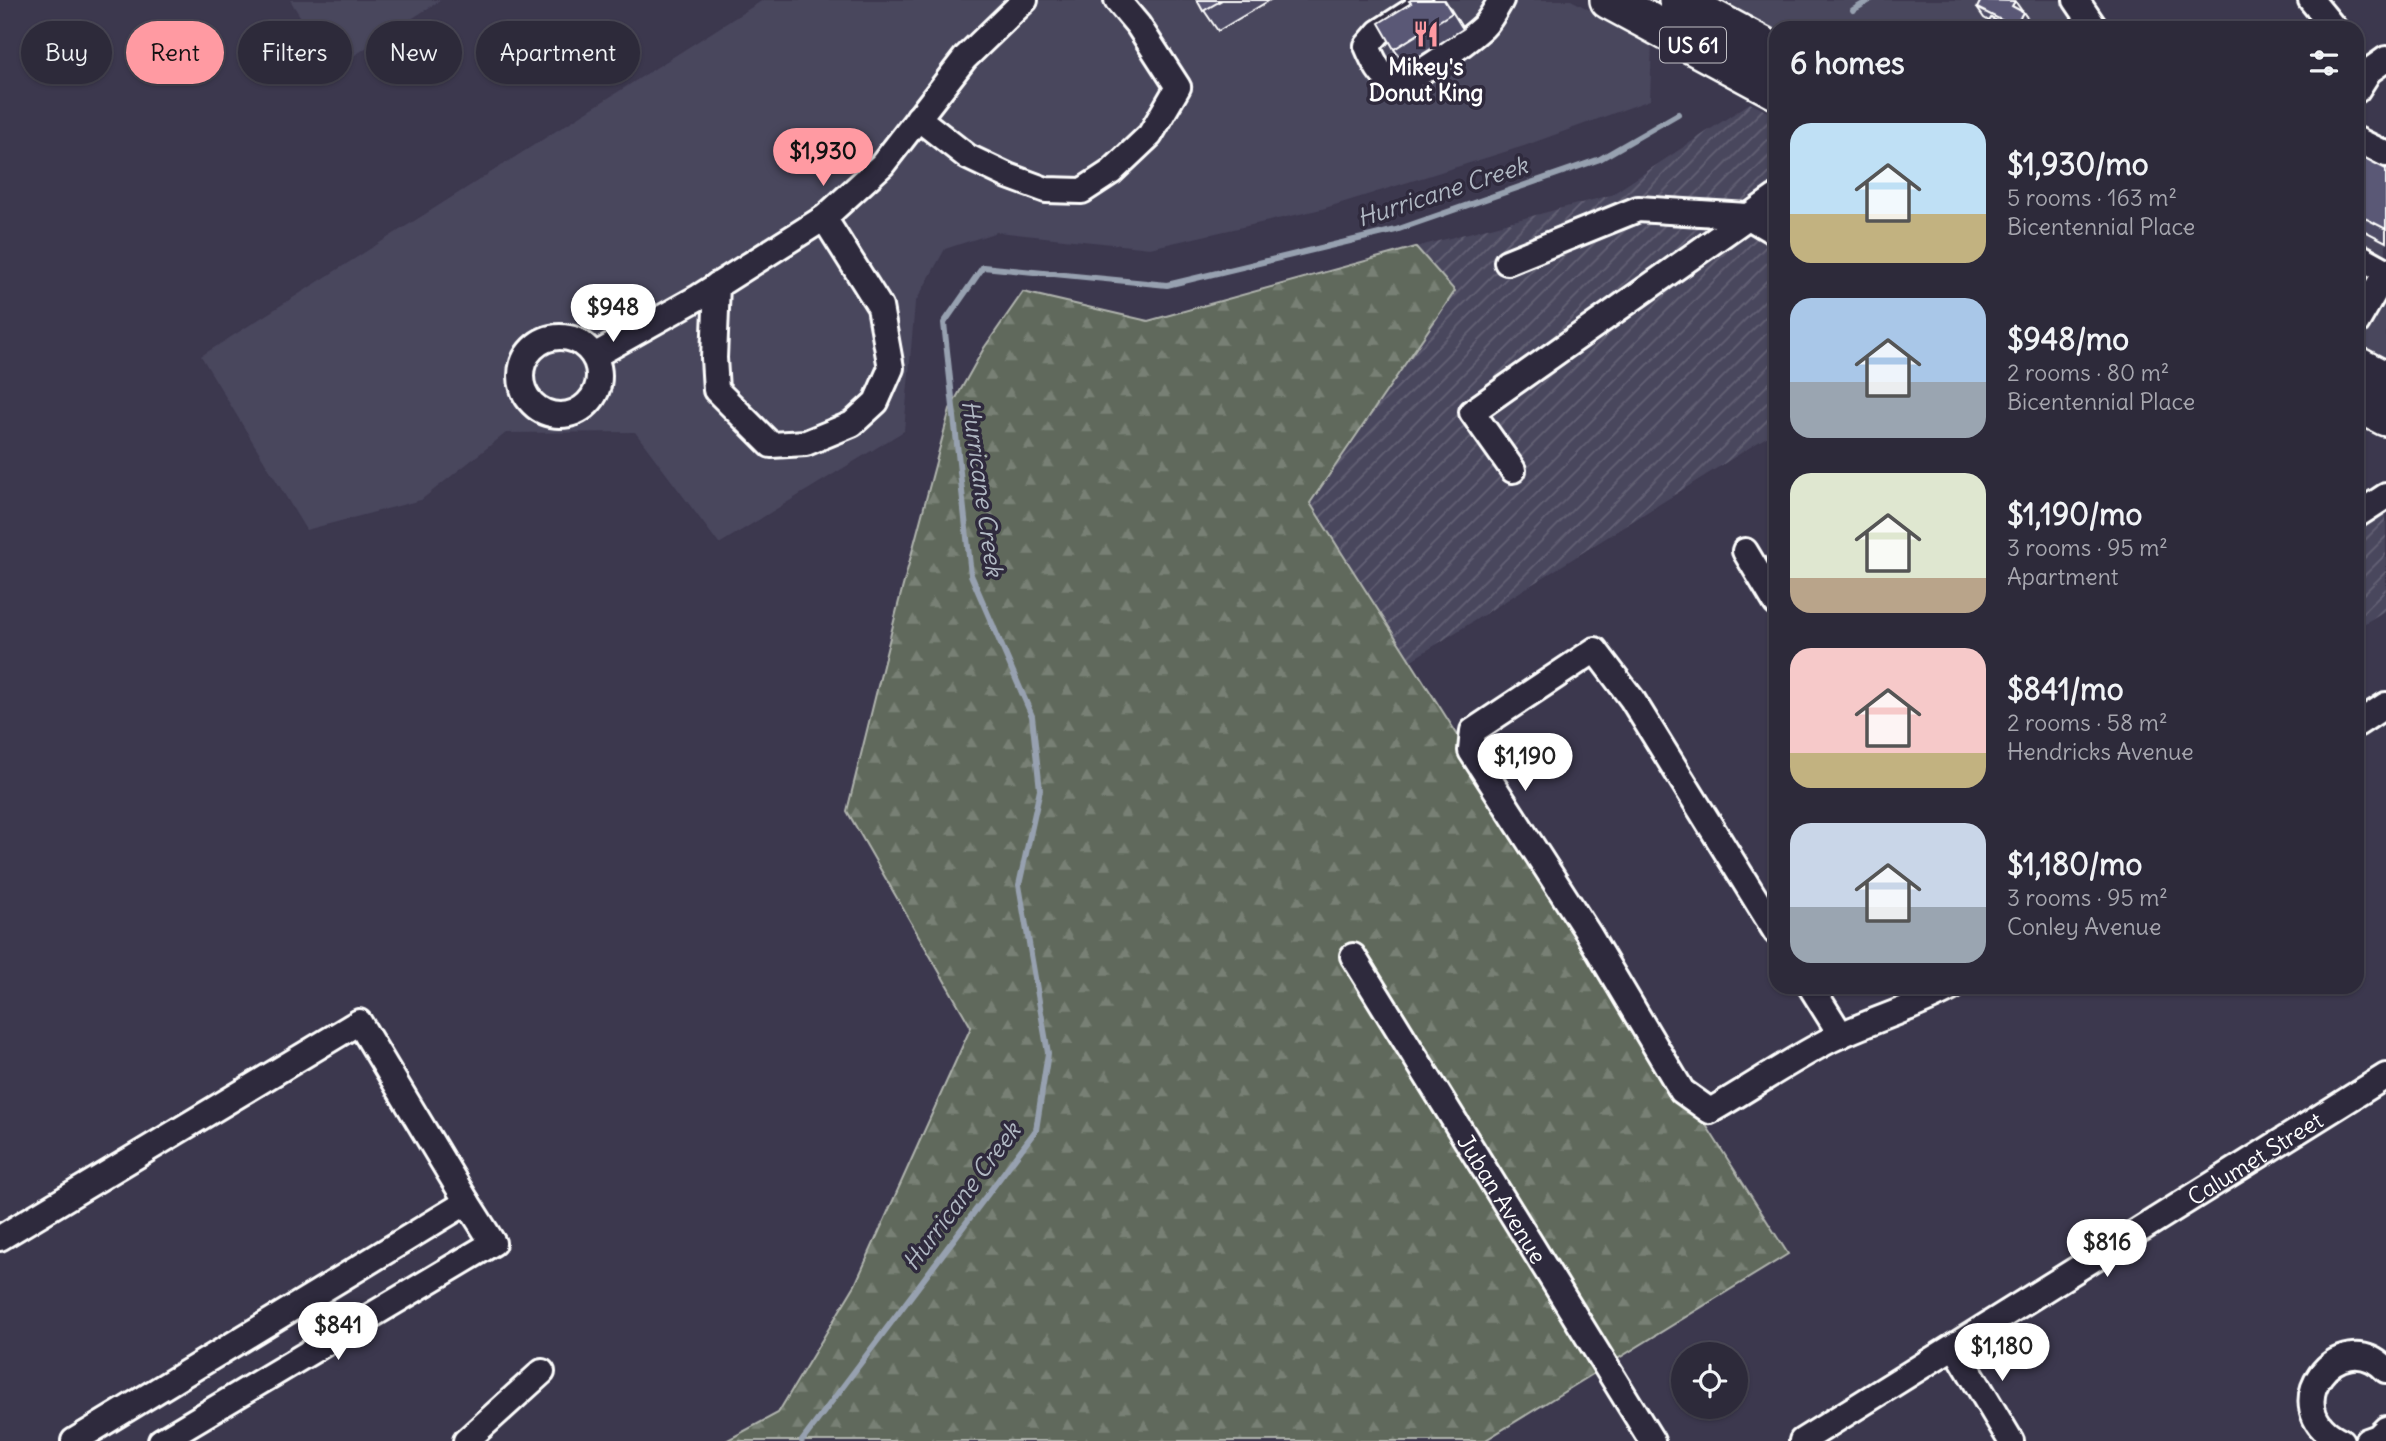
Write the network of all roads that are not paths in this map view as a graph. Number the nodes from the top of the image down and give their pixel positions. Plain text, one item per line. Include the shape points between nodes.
1 (1026, 0) edge
2 (1117, 0) edge
3 (1418, 0) edge
4 (1501, 0) edge
5 (1609, 0) edge
6 (1678, 0) edge
7 (2076, 0) edge
8 (2311, 0) edge
9 (2090, 21) edge
10 (2328, 21) edge
11 (1769, 49) edge
12 (1769, 86) edge
13 (918, 118) junction
14 (2364, 143) edge
15 (2386, 154) edge
16 (1769, 202) edge
17 (1747, 216) junction
18 (824, 218) junction
19 (1769, 229) edge
20 (2364, 259) edge
21 (1507, 262) dead end
22 (2386, 272) edge
23 (718, 285) junction
24 (2364, 310) edge
25 (594, 356) dead end
26 (2364, 370) edge
27 (2386, 381) edge
28 (2364, 406) edge
29 (2386, 417) edge
30 (1513, 470) dead end
31 (2386, 496) edge
32 (2364, 510) edge
33 (1745, 551) dead end
34 (1769, 591) edge
35 (2386, 705) edge
36 (2364, 719) edge
37 (1769, 921) edge
38 (1353, 956) dead end
39 (1815, 994) edge
40 (1941, 994) edge
41 (1841, 1035) junction
42 (2386, 1076) edge
43 (467, 1202) junction
44 (0, 1238) edge
45 (1955, 1347) junction
46 (2386, 1370) edge
47 (542, 1372) dead end
48 (2386, 1429) edge
49 (74, 1441) edge
50 (161, 1441) edge
51 (466, 1441) edge
52 (1652, 1441) edge
53 (1802, 1441) edge
54 (2011, 1441) edge
55 (2342, 1441) edge
56 (2367, 1441) edge

1 - 13 street via 965,58
2 - 13 street via 1178,87 1150,135 1111,172 1082,191 1046,190 1008,176 968,157
3 - 4 street via 1421,5 1379,32 1367,47 1375,64 1397,82 1416,76 1484,26
5 - 12 highway, US 61
6 - 11 highway, US 61
7 - 9 street
8 - 10 street
13 - 18 street via 882,165
14 - 15 street
16 - 17 street
17 - 19 street
17 - 21 street via 1638,209
17 - 30 street via 1472,412
18 - 23 street
18 - 23 street via 880,307 891,368 876,402 852,424 806,443 771,445 738,414 716,390
20 - 22 street
22 - 24 street
23 - 25 street
26 - 27 highway
28 - 29 highway
31 - 32 street
33 - 34 street
35 - 36 street
37 - 41 street via 1632,699 1595,650 1473,731 1471,751 1682,1091 1710,1111
38 - 52 street, Juban Avenue
39 - 41 street
40 - 41 street
42 - 45 street, Calumet Street
43 - 44 street via 359,1021
43 - 49 street
43 - 50 street via 493,1243
45 - 53 street, Calumet Street
45 - 54 street
46 - 55 street via 2364,1357 2347,1357 2331,1363 2319,1375 2312,1390 2312,1407 2329,1436
47 - 51 street
48 - 56 street

